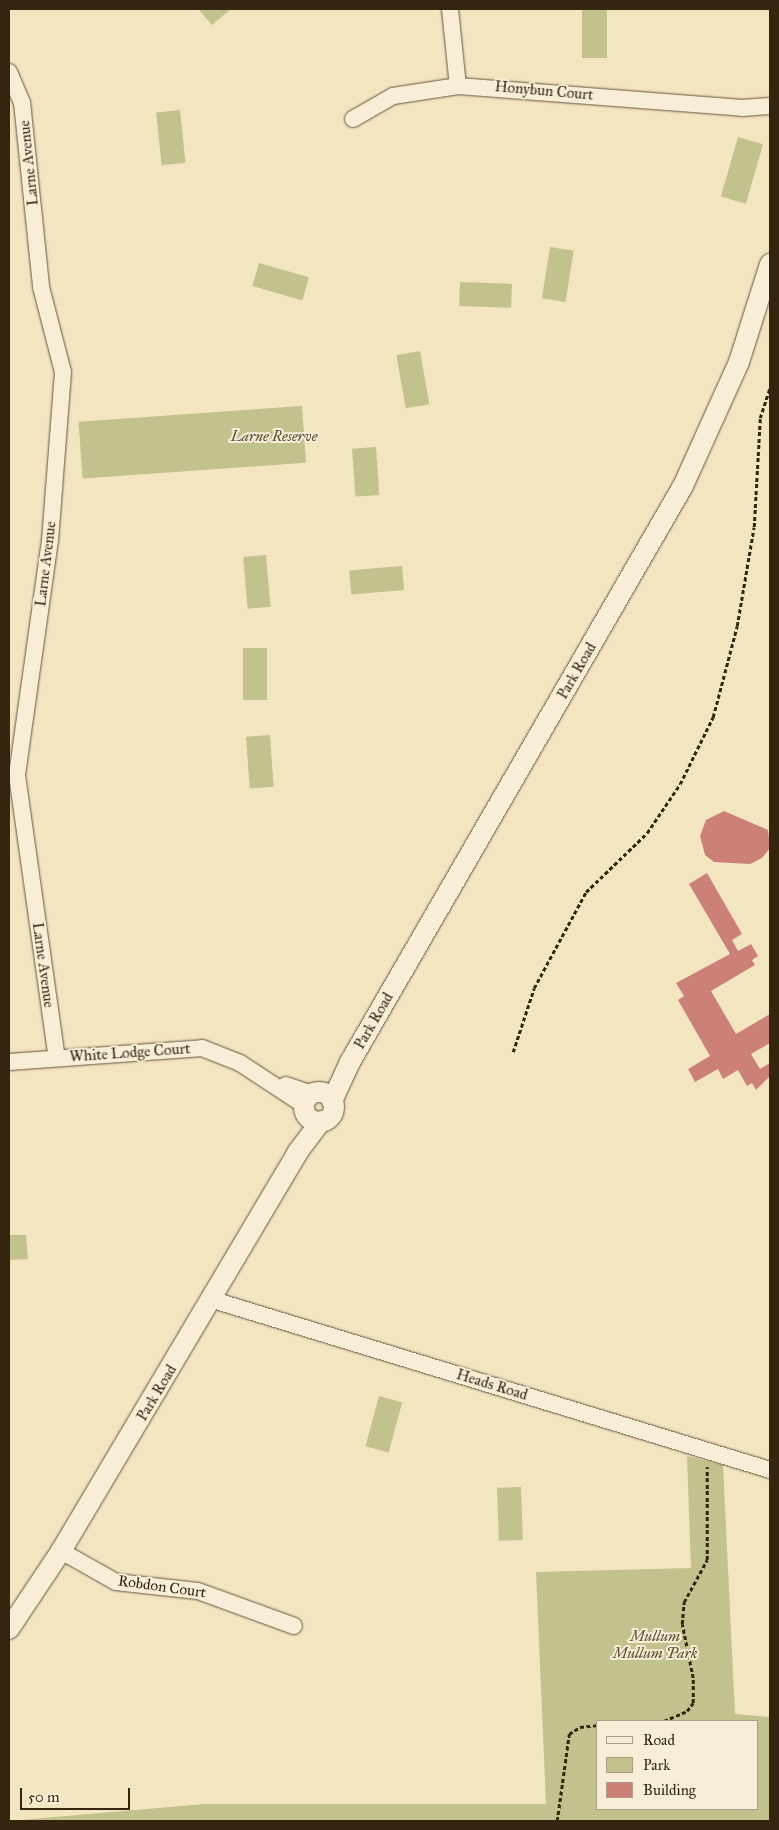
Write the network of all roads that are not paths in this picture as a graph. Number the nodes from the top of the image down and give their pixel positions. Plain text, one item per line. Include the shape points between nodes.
1 (450, 9) edge
2 (9, 72) edge
3 (458, 86) junction
4 (770, 106) edge
5 (742, 108) junction
6 (770, 116) edge
7 (353, 119) dead end
8 (770, 264) edge
9 (57, 1058) junction
10 (9, 1062) edge
11 (316, 1105) junction
12 (213, 1300) junction
13 (770, 1470) edge
14 (61, 1551) junction
15 (15, 1607) edge
16 (294, 1626) dead end
17 (9, 1629) edge

1 - 3 street
2 - 9 street, Larne Avenue via 22,102 40,287 62,361 50,540 18,775
3 - 5 street, Honybun Court
3 - 7 street, Honybun Court via 393,96
4 - 5 street, Honybun Court
5 - 6 street, Honybun Court
8 - 11 street, Park Road via 739,362 683,486 350,1062
9 - 10 street, White Lodge Court
9 - 11 street, White Lodge Court via 202,1048 227,1055
11 - 12 street, Park Road via 297,1153
12 - 13 street, Heads Road
12 - 14 street, Park Road
14 - 15 street, Park Road
14 - 16 street, Robdon Court via 116,1582 198,1591
15 - 17 street, Park Road

